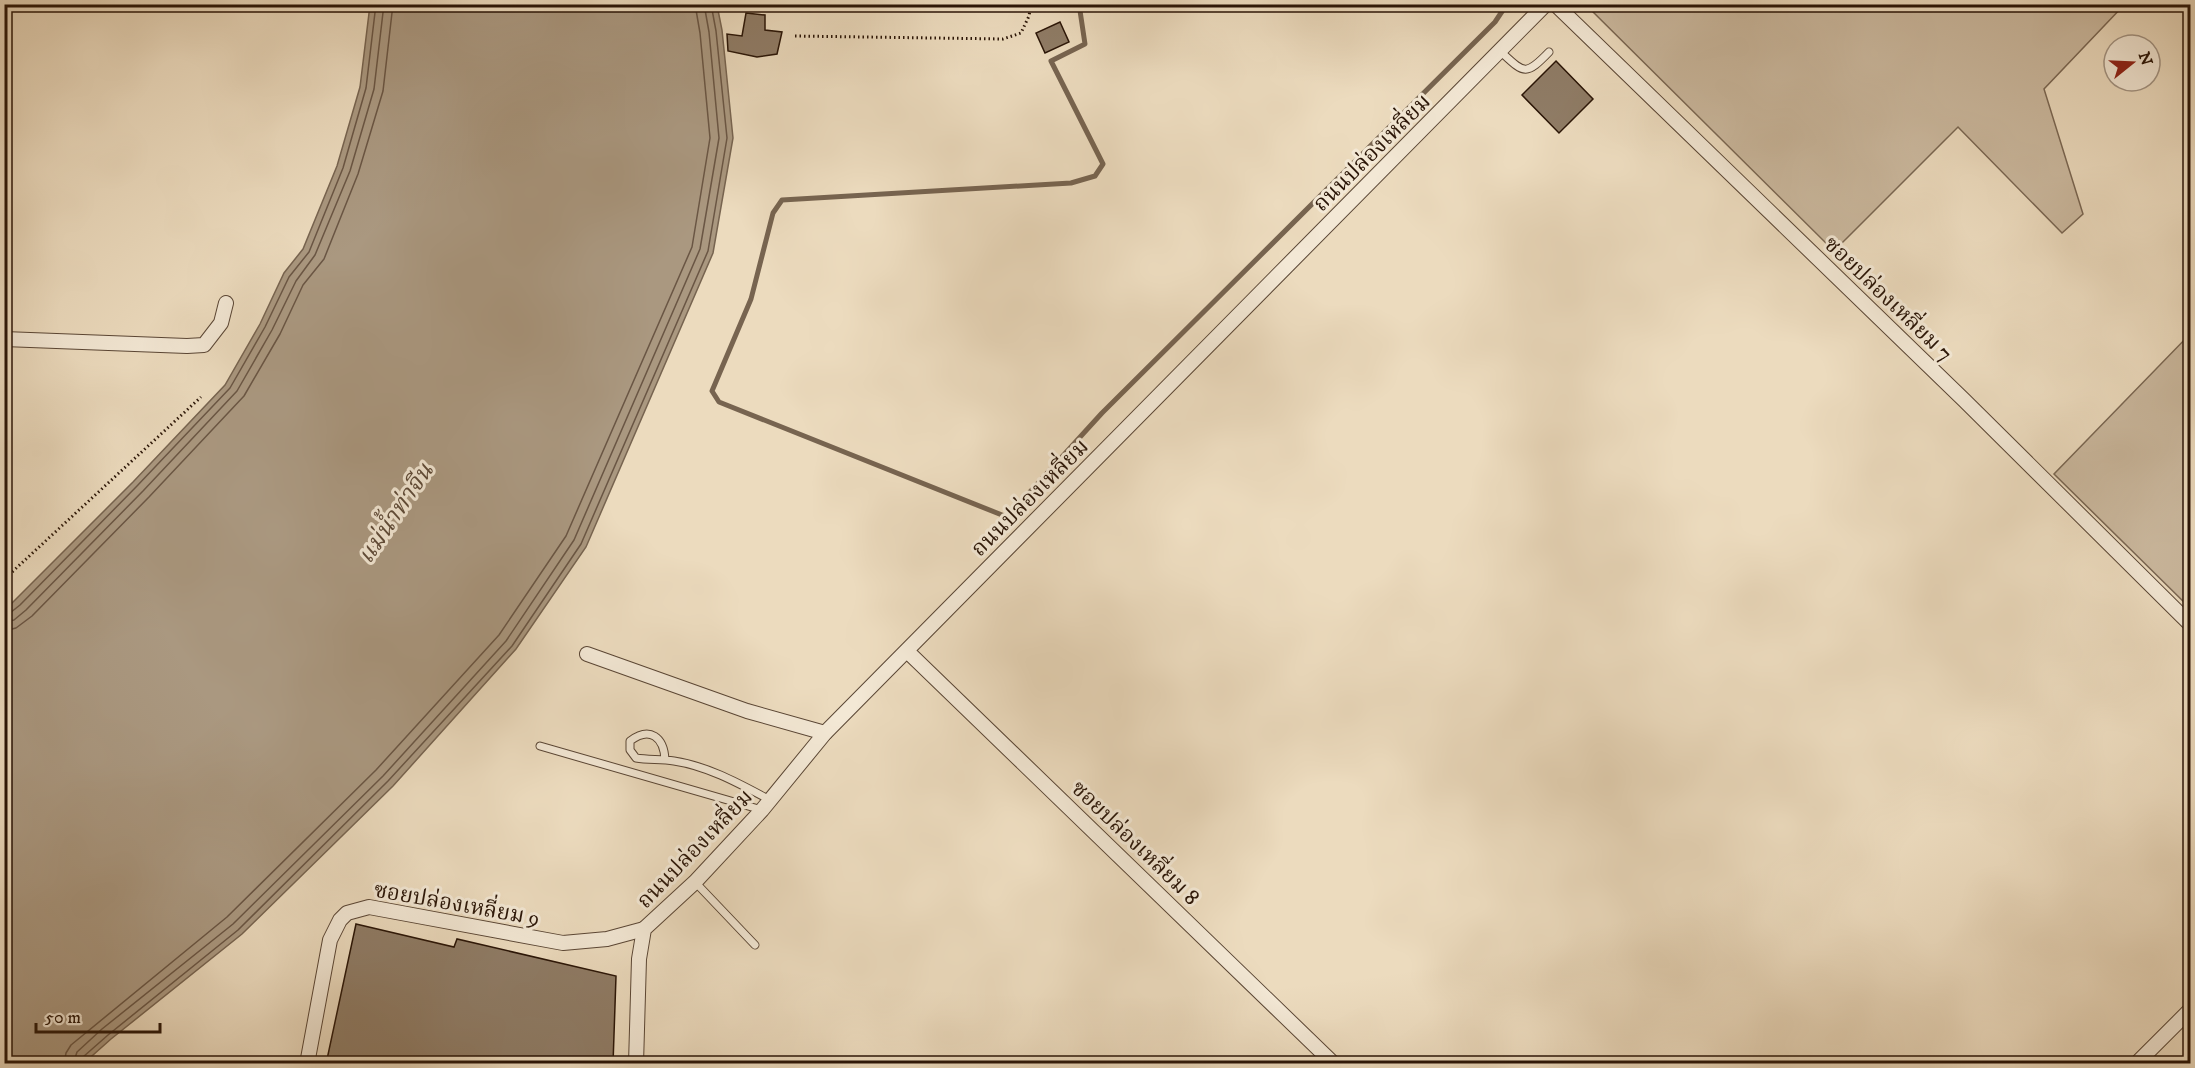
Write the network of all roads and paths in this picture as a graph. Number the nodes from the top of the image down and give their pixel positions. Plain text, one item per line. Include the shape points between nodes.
1 (1030, 4) edge
2 (1546, 4) edge
3 (1555, 4) edge
4 (795, 36) dead end
5 (1500, 51) junction
6 (1549, 52) dead end
7 (226, 303) dead end
8 (4, 339) edge
9 (201, 397) dead end
10 (4, 575) edge
11 (2190, 624) edge
12 (908, 652) junction
13 (587, 654) dead end
14 (825, 733) junction
15 (540, 746) dead end
16 (665, 760) junction
17 (766, 805) junction
18 (695, 882) junction
19 (644, 929) junction
20 (755, 945) dead end
21 (2190, 1010) edge
22 (307, 1064) edge
23 (636, 1064) edge
24 (1334, 1064) edge
25 (2136, 1064) edge

1 - 4 path via 1020,33 1003,39
2 - 5 street, ถนนปล่องเหลี่ยม
3 - 11 street, ซอยปล่องเหลี่ยม 7
5 - 6 lane via 1525,70 1534,68
5 - 12 street, ถนนปล่องเหลี่ยม
7 - 8 street via 221,322 204,345
9 - 10 path via 11,573
12 - 14 street, ถนนปล่องเหลี่ยม
12 - 24 street, ซอยปล่องเหลี่ยม 8
13 - 14 street via 747,711
14 - 17 street, ถนนปล่องเหลี่ยม
15 - 17 lane
16 - 16 lane via 636,758 630,741 644,734 657,737 663,743
16 - 17 lane via 709,770 732,780
17 - 18 street, ถนนปล่องเหลี่ยม
18 - 19 street, ถนนปล่องเหลี่ยม
18 - 20 lane
19 - 22 street, ซอยปล่องเหลี่ยม 9 via 607,939 563,943 369,907 354,910 340,920 330,940
19 - 23 street, ถนนปล่องเหลี่ยม via 639,959
21 - 25 street

